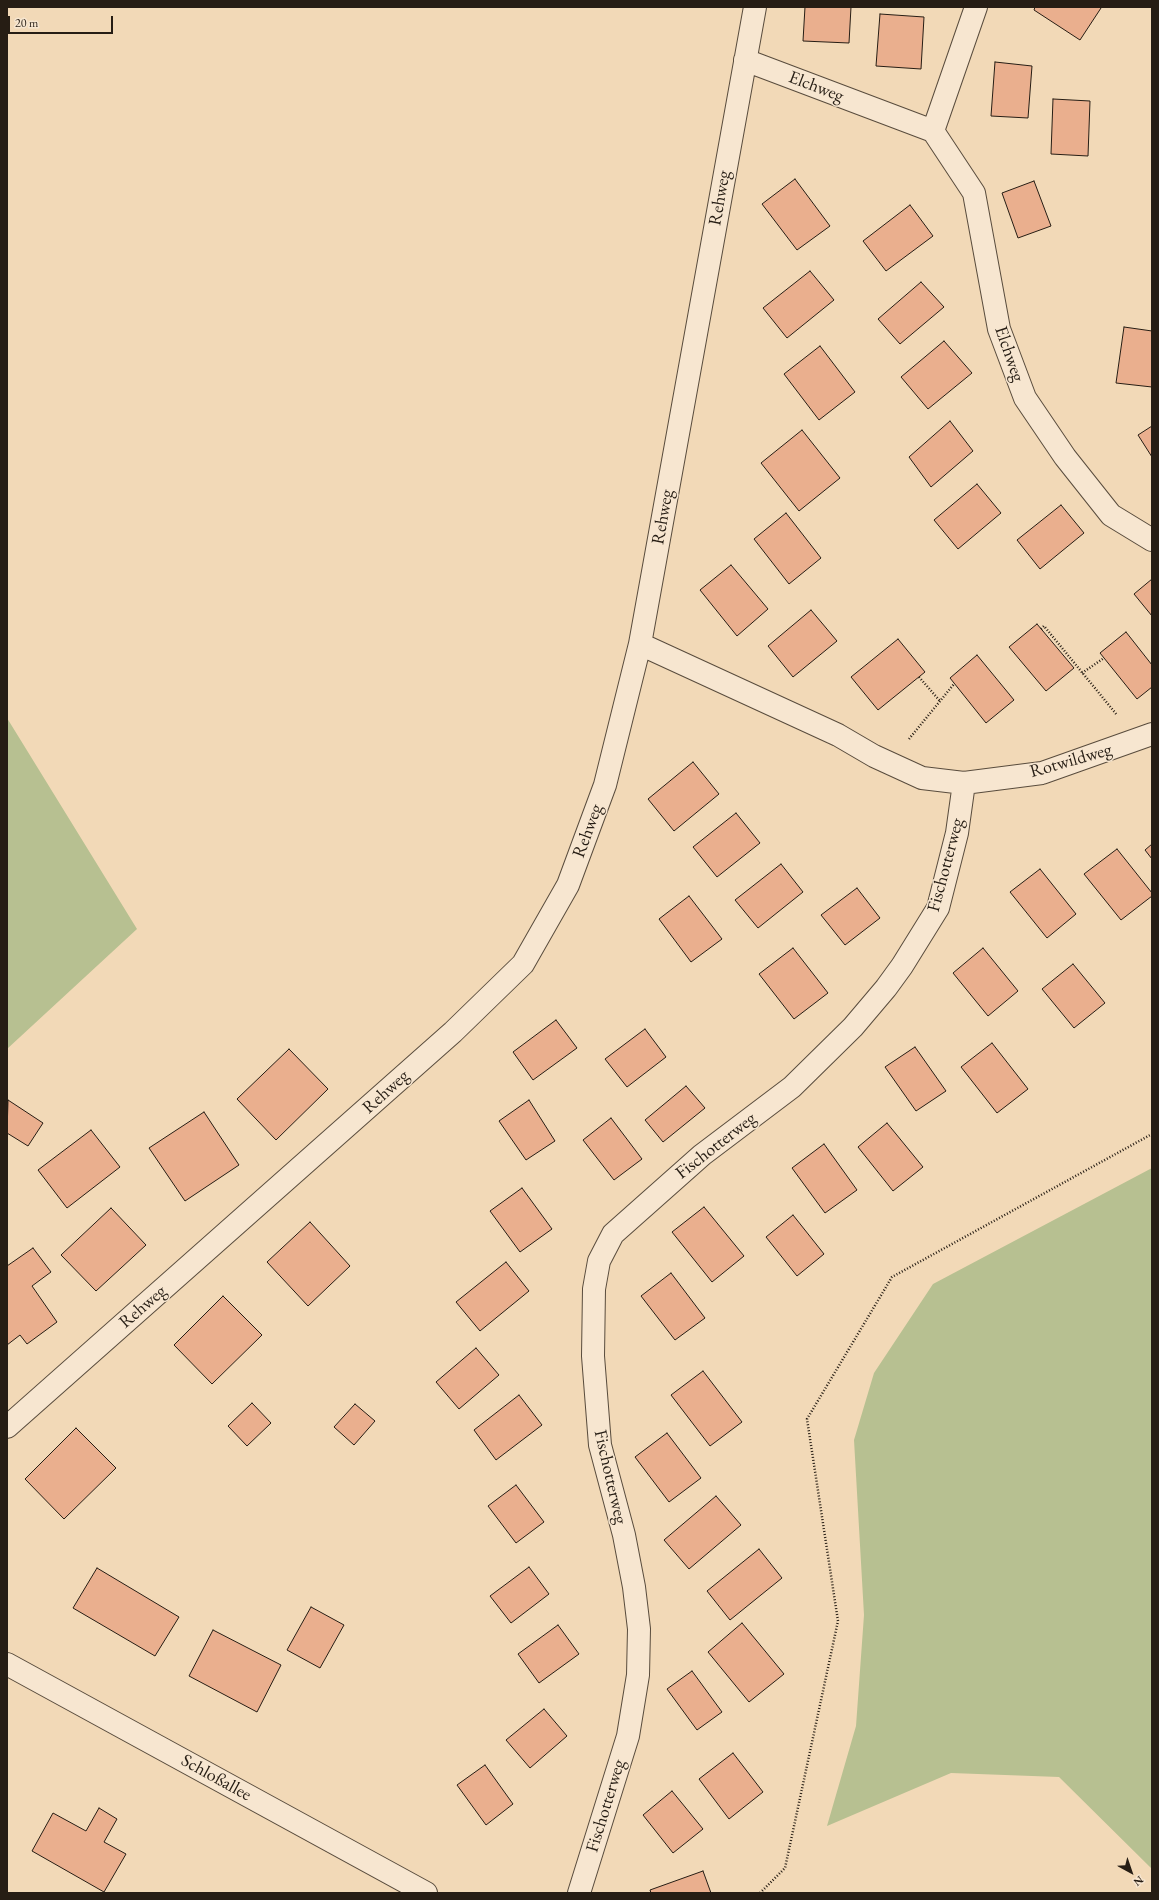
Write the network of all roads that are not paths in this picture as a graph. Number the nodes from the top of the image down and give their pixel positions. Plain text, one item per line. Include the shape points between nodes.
1 (755, 7) edge
2 (976, 7) edge
3 (745, 60) junction
4 (933, 131) junction
5 (1152, 540) edge
6 (640, 644) junction
7 (1145, 737) edge
8 (964, 783) junction
9 (7, 1427) edge
10 (7, 1664) edge
11 (426, 1893) edge
12 (580, 1893) edge

1 - 3 street, Rehweg
2 - 4 street
3 - 4 street, Elchweg
3 - 6 street, Rehweg
4 - 5 street, Elchweg via 974,193 999,330 1025,398 1065,457 1111,515
6 - 8 street via 838,735 922,778
6 - 9 street, Rehweg via 605,785 587,835 568,885 523,964 453,1032
7 - 8 street, Rotwildweg via 1042,773
8 - 12 street, Fischotterweg via 957,833 938,908 886,988 853,1027 792,1087 702,1155 613,1234 598,1261 594,1289 593,1356 600,1445 624,1535 634,1587 639,1629 638,1675 628,1736
10 - 11 street, Schloßallee

